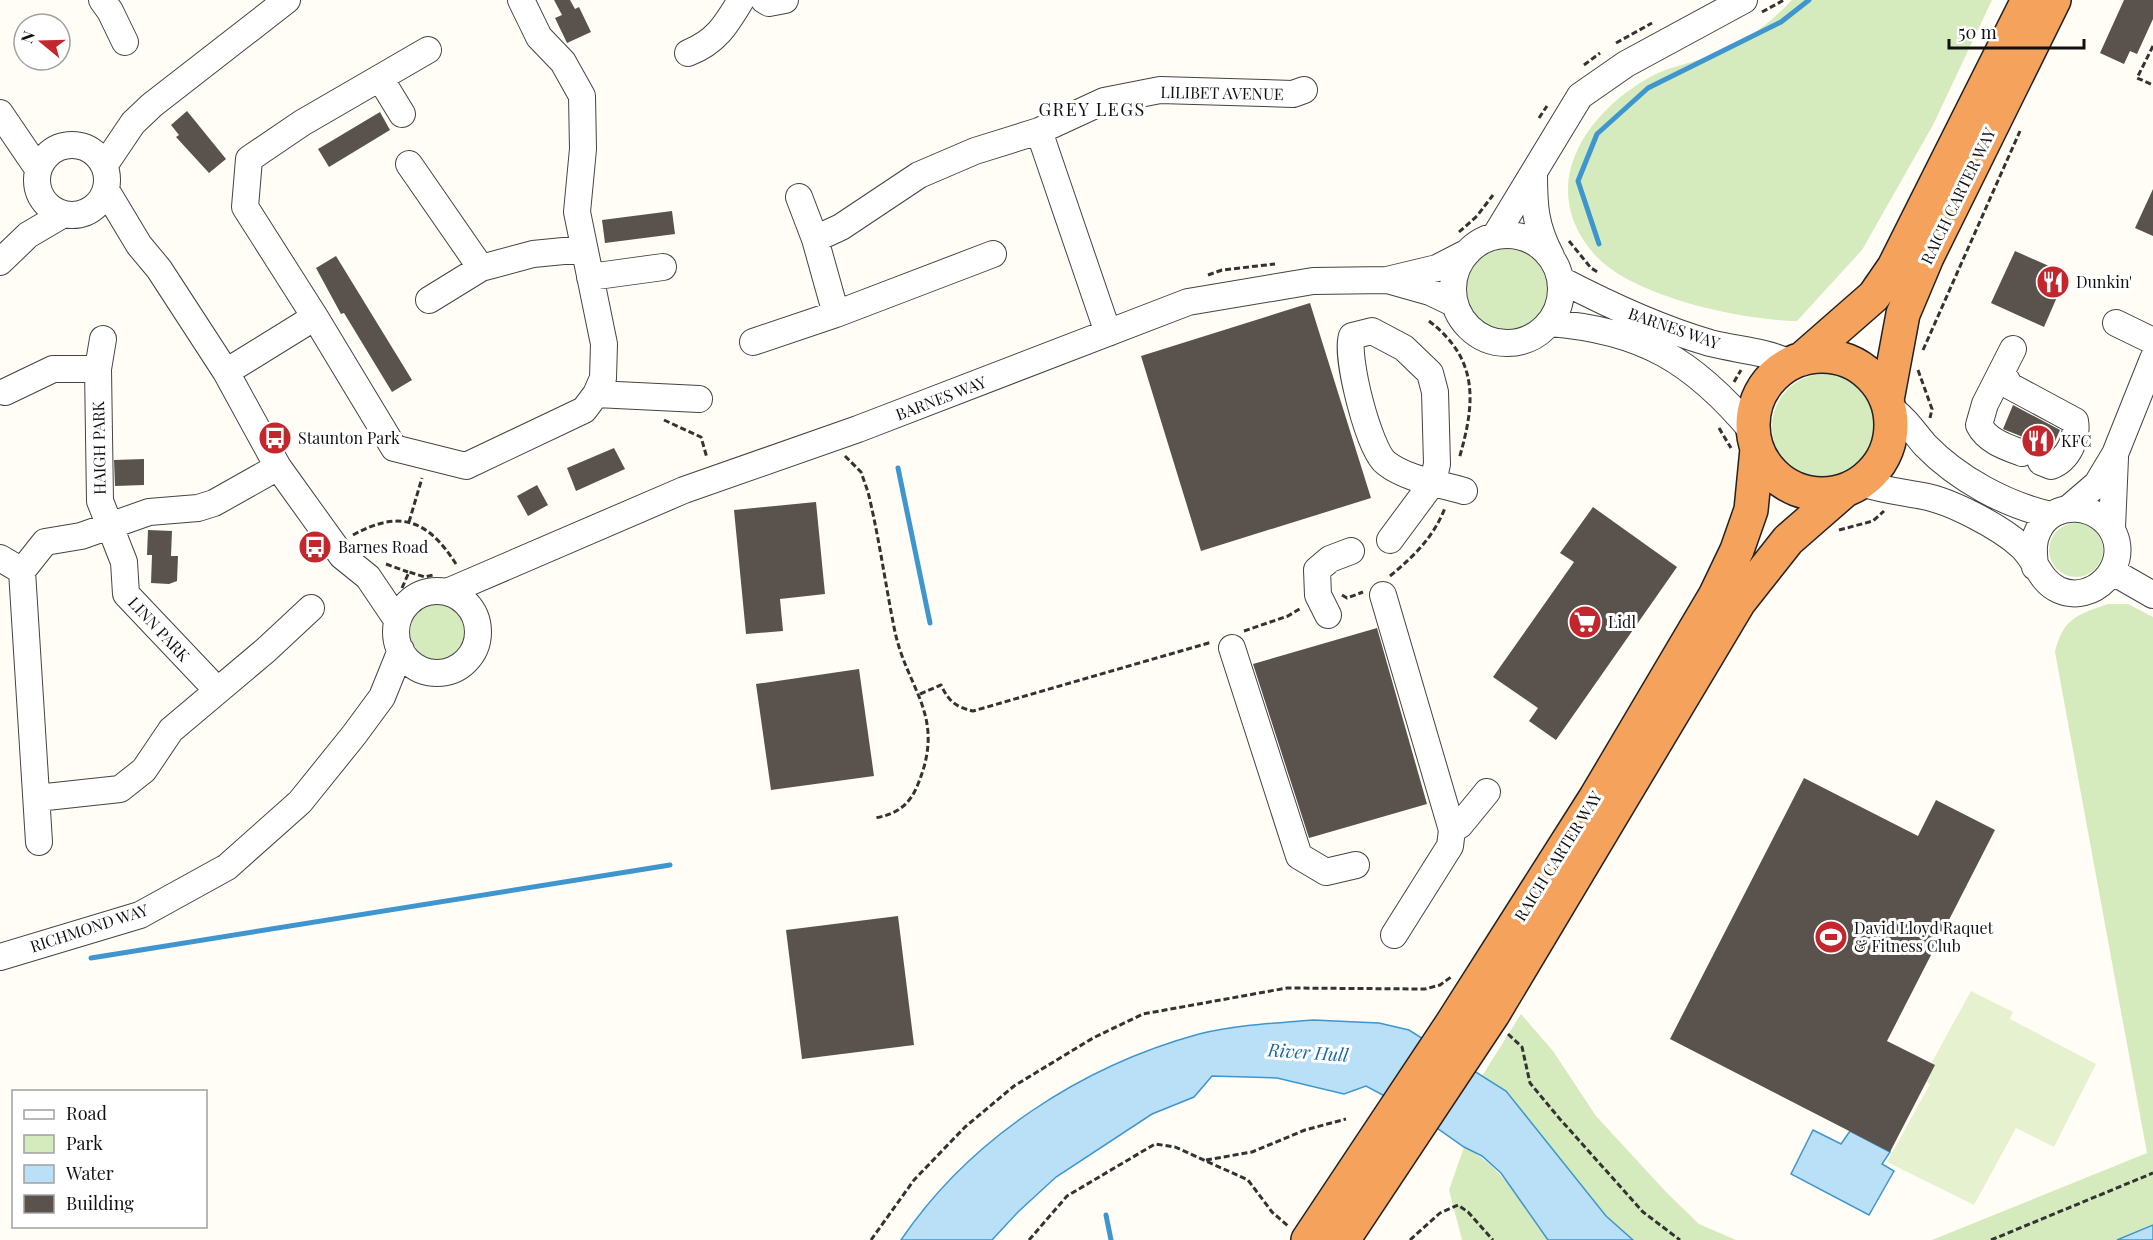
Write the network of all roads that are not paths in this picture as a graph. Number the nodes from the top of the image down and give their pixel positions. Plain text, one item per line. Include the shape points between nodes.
1 (102, 0) edge
2 (287, 0) edge
3 (521, 0) edge
4 (2028, 0) edge
5 (2054, 0) edge
6 (1749, 8) edge
7 (735, 10) edge
8 (125, 42) dead end
9 (428, 50) dead end
10 (688, 53) dead end
11 (380, 78) junction
12 (1304, 90) dead end
13 (402, 114) dead end
14 (5, 119) edge
15 (134, 123) junction
16 (1039, 131) junction
17 (70, 146) junction
18 (409, 164) dead end
19 (38, 169) junction
20 (1534, 172) junction
21 (105, 178) junction
22 (799, 197) dead end
23 (62, 209) junction
24 (1495, 236) junction
25 (815, 239) junction
26 (139, 245) junction
27 (584, 249) junction
28 (1468, 252) junction
29 (993, 254) dead end
30 (0, 262) edge
31 (663, 267) dead end
32 (481, 268) junction
33 (1556, 269) junction
34 (590, 277) junction
35 (1387, 280) junction
36 (429, 300) dead end
37 (1455, 304) junction
38 (836, 314) junction
39 (315, 317) junction
40 (2116, 322) dead end
41 (1549, 323) junction
42 (1108, 333) junction
43 (103, 339) dead end
44 (2153, 341) edge
45 (753, 342) dead end
46 (2013, 349) dead end
47 (2153, 359) edge
48 (1796, 361) junction
49 (98, 369) junction
50 (226, 372) junction
51 (2003, 374) junction
52 (5, 392) dead end
53 (596, 394) junction
54 (699, 399) dead end
55 (1889, 404) junction
56 (1755, 440) junction
57 (2115, 454) junction
58 (278, 467) junction
59 (1450, 486) junction
60 (1852, 488) junction
61 (2060, 512) junction
62 (110, 525) junction
63 (2112, 528) junction
64 (1390, 540) dead end
65 (1351, 551) dead end
66 (0, 558) edge
67 (506, 566) junction
68 (2036, 567) junction
69 (22, 571) junction
70 (2113, 572) junction
71 (368, 577) junction
72 (444, 578) junction
73 (1378, 589) road end
74 (409, 593) junction
75 (2153, 595) edge
76 (1323, 605) road end
77 (311, 608) dead end
78 (471, 609) junction
79 (397, 620) junction
80 (1227, 642) road end
81 (401, 650) junction
82 (429, 672) junction
83 (217, 690) junction
84 (382, 697) junction
85 (1488, 792) dead end
86 (37, 798) junction
87 (1452, 830) junction
88 (39, 842) dead end
89 (1356, 865) dead end
90 (1394, 935) dead end
91 (0, 957) edge
92 (1335, 1226) edge
93 (1299, 1234) edge

1 - 8 street
2 - 15 street
3 - 27 street via 539,37 564,62 582,96 578,212
4 - 48 highway, RAICH CARTER WAY via 1894,267 1874,296
5 - 55 highway, RAICH CARTER WAY via 1927,257 1903,314
6 - 20 street via 1626,64 1580,96
7 - 10 street via 719,35
9 - 11 street
11 - 13 street
11 - 39 street via 249,159 245,207
12 - 16 street, LILIBET AVENUE via 1293,94 1160,90 1104,101
14 - 17 street
14 - 19 street
15 - 17 street
15 - 21 street
16 - 25 street, LILIBET AVENUE via 919,175 841,227
16 - 42 street
17 - 19 street via 51,151
17 - 21 street via 98,157
18 - 32 street
19 - 23 street via 37,190
20 - 24 street
20 - 33 street via 1539,233
21 - 23 street via 93,209
21 - 26 street
22 - 25 street
23 - 26 street
23 - 30 street
24 - 28 street
24 - 33 street via 1527,238 1540,246
25 - 38 street
26 - 50 street
27 - 32 street via 533,254
27 - 34 street
28 - 35 street, BARNES WAY via 1437,268
28 - 37 street via 1455,277
29 - 38 street
31 - 34 street
32 - 36 street
33 - 41 street via 1560,303
33 - 48 street, BARNES WAY via 1597,299 1672,330 1710,343
34 - 53 street via 604,344 603,378
35 - 37 street, BARNES WAY
35 - 42 street, BARNES WAY via 1313,281 1188,302
37 - 41 street via 1469,327 1496,342 1527,339
38 - 45 street
39 - 50 street
39 - 53 street via 394,448 466,466 584,410
40 - 44 street
41 - 56 street, BARNES WAY via 1605,330 1658,349 1725,398
42 - 67 street, BARNES WAY via 820,443 684,490
43 - 49 street, HAIGH PARK
46 - 51 street
47 - 57 street
48 - 55 highway via 1819,356 1853,362 1879,385
48 - 56 highway via 1766,385 1755,407
49 - 52 street via 53,369
49 - 62 street, HAIGH PARK via 100,501
50 - 58 street
51 - 51 street via 2010,386 2075,421 2077,429 2066,457 2051,466 1983,433 1979,425 1994,384
53 - 54 street
55 - 60 highway via 1892,432 1882,461
55 - 61 street via 1956,471 2003,498
56 - 60 highway via 1765,464 1791,488 1808,494
56 - 92 highway, RAICH CARTER WAY via 1751,510 1715,596 1596,797 1453,1022
57 - 61 street via 2097,484
57 - 63 street
58 - 62 street via 214,503 149,512
58 - 71 street via 342,556
59 - 59 street via 1385,463 1375,446 1351,361 1352,336 1362,331 1382,334 1404,348 1430,373 1435,392 1437,464
59 - 64 street
60 - 68 street via 1925,496 1960,510 2022,546
60 - 92 highway, RAICH CARTER WAY via 1788,540 1739,602 1498,1021 1365,1208
61 - 63 street via 2084,509 2098,514
61 - 68 street via 2038,529 2033,548
62 - 69 street via 81,536 45,542
62 - 83 street, LINN PARK via 124,562 126,594
63 - 70 street via 2118,556
65 - 76 street via 1330,559 1317,570
66 - 69 street
67 - 72 street, BARNES WAY
67 - 78 street, BARNES WAY
68 - 70 street via 2045,581 2060,591 2074,593 2103,584
69 - 86 street
70 - 75 street
71 - 74 street
71 - 79 street
72 - 74 street via 432,591
72 - 78 street
73 - 87 street
74 - 79 street
77 - 83 street
78 - 82 street via 478,635 470,657 453,670
79 - 81 street
80 - 89 street via 1299,856 1326,872
81 - 82 street via 411,666
81 - 84 street, RICHMOND WAY
82 - 84 street, RICHMOND WAY
83 - 86 street via 171,730 144,770 120,789
84 - 91 street, RICHMOND WAY via 300,802 227,867 140,915
85 - 87 street
86 - 88 street
87 - 90 street via 1450,846
92 - 93 highway, RAICH CARTER WAY

